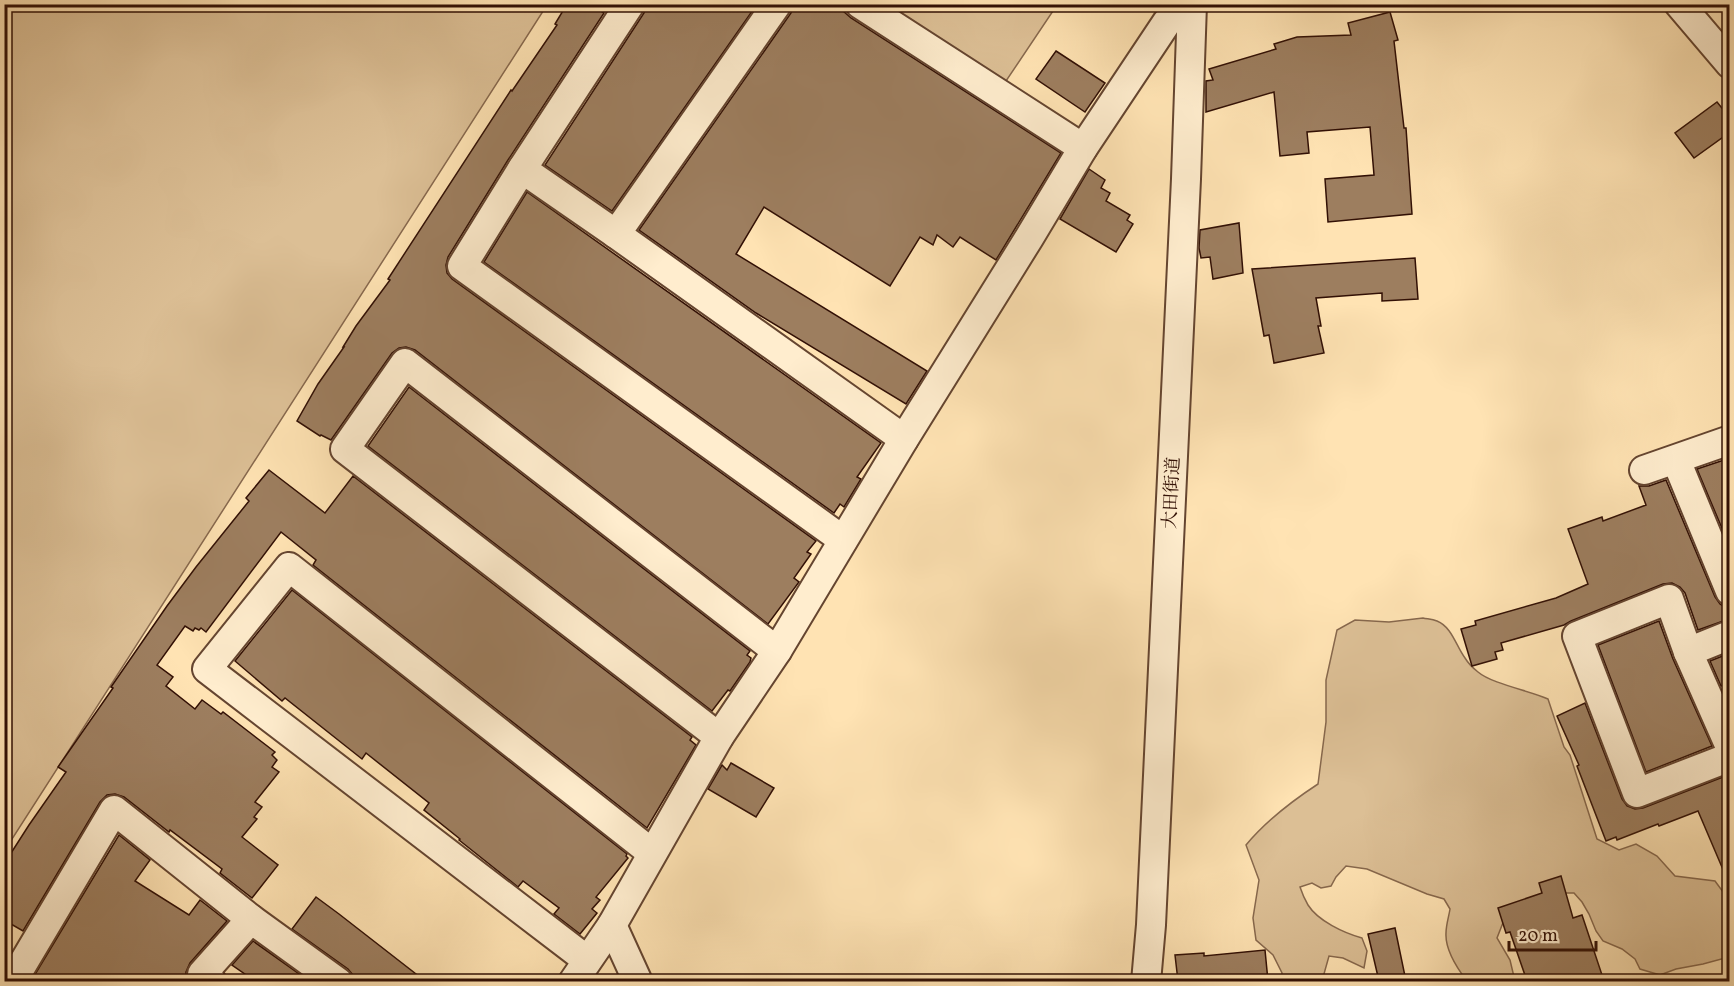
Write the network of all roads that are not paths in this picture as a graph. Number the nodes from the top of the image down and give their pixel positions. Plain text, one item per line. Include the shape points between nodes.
1 (630, 4) edge
2 (777, 4) edge
3 (860, 4) edge
4 (1679, 4) edge
5 (1192, 6) edge
6 (1730, 64) edge
7 (1083, 148) junction
8 (522, 169) junction
9 (616, 234) junction
10 (904, 439) junction
11 (1730, 440) edge
12 (1676, 460) junction
13 (1644, 470) dead end
14 (843, 540) junction
15 (1730, 591) edge
16 (1730, 635) edge
17 (777, 651) junction
18 (1688, 652) junction
19 (719, 737) junction
20 (1730, 747) edge
21 (1730, 757) edge
22 (652, 853) junction
23 (251, 919) junction
24 (612, 925) junction
25 (580, 971) edge
26 (12, 981) edge
27 (213, 981) edge
28 (338, 981) edge
29 (638, 981) edge
30 (1146, 981) edge

1 - 8 street
2 - 9 street
3 - 7 street
4 - 6 street
5 - 7 street via 1167,22
5 - 30 street, 大田街道
7 - 10 street
8 - 9 street
8 - 14 street via 462,266
9 - 10 street
10 - 14 street
11 - 12 street
12 - 13 street
12 - 15 street
14 - 17 street
16 - 18 street
17 - 19 street
17 - 19 street via 405,363 345,449
18 - 20 street
18 - 21 street via 1669,599 1577,636 1637,793
19 - 22 street
22 - 24 street
22 - 25 street via 289,567 207,669
23 - 26 street via 114,810
23 - 27 street via 202,974
23 - 28 street
24 - 25 street
24 - 29 street

